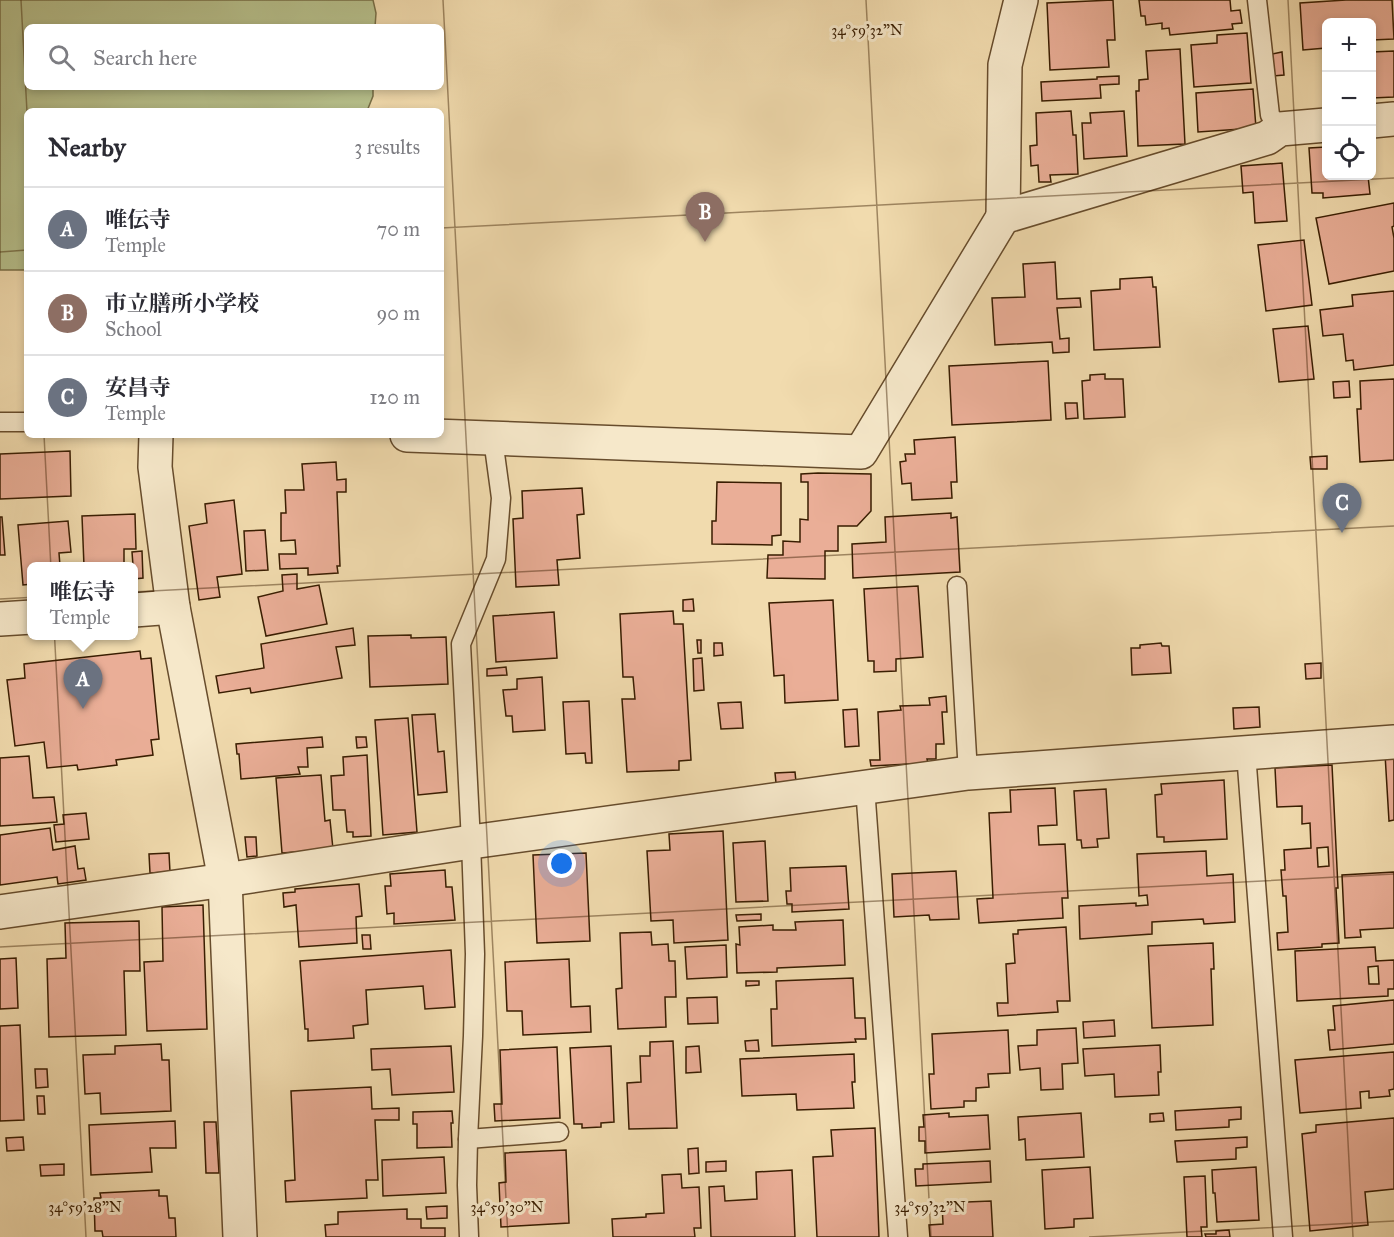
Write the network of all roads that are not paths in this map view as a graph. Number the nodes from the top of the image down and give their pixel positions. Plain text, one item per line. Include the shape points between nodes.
1 (1021, 0) edge
2 (1257, 0) edge
3 (1394, 119) edge
4 (1376, 121) edge
5 (1322, 125) edge
6 (1280, 129) junction
7 (1003, 217) junction
8 (0, 422) edge
9 (24, 422) edge
10 (444, 437) edge
11 (156, 438) edge
12 (493, 439) junction
13 (957, 586) dead end
14 (173, 607) junction
15 (138, 610) edge
16 (27, 616) edge
17 (0, 619) edge
18 (1394, 742) edge
19 (1246, 753) junction
20 (968, 773) junction
21 (865, 787) junction
22 (471, 842) junction
23 (225, 880) junction
24 (0, 912) edge
25 (559, 1132) dead end
26 (468, 1138) junction
27 (240, 1237) edge
28 (469, 1237) edge
29 (898, 1237) edge
30 (1283, 1237) edge

1 - 7 street via 1005,65
2 - 6 lane via 1270,115
3 - 4 street
5 - 6 street
6 - 7 street via 1267,138
7 - 12 street via 861,452
8 - 9 lane
10 - 12 street
11 - 14 street via 155,467
12 - 22 lane via 501,498 496,559 461,644
13 - 20 lane
14 - 15 street
14 - 23 street
16 - 17 street
18 - 19 street
19 - 20 street
19 - 30 lane
20 - 21 street
21 - 22 street
21 - 29 lane
22 - 23 street
22 - 26 lane via 475,954
23 - 24 street
23 - 27 street
25 - 26 lane
26 - 28 lane

